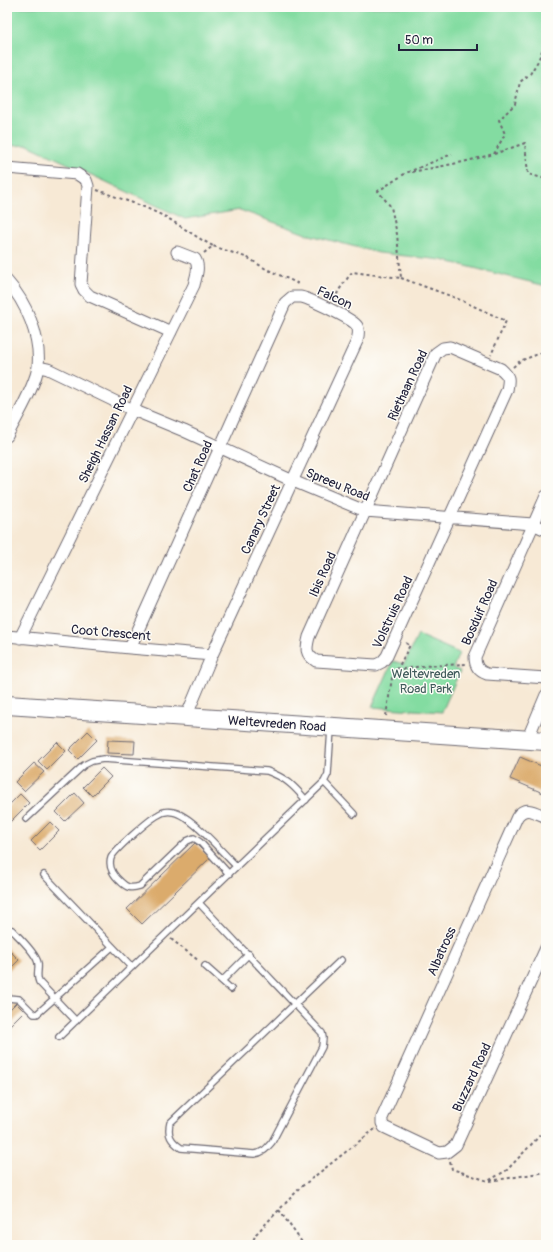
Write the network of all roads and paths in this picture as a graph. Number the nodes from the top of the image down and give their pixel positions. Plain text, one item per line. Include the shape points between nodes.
1 (546, 41) edge
2 (452, 154) dead end
3 (494, 154) junction
4 (7, 168) edge
5 (406, 173) junction
6 (546, 179) edge
7 (88, 186) junction
8 (213, 246) junction
9 (177, 252) dead end
10 (196, 260) junction
11 (401, 278) junction
12 (7, 281) edge
13 (292, 297) junction
14 (329, 310) junction
15 (171, 332) junction
16 (359, 333) joint
17 (546, 351) edge
18 (488, 364) junction
19 (38, 367) junction
20 (506, 374) junction
21 (133, 410) junction
22 (7, 436) edge
23 (220, 448) junction
24 (293, 481) junction
25 (546, 496) edge
26 (365, 511) junction
27 (450, 519) junction
28 (533, 524) junction
29 (546, 530) edge
30 (7, 636) edge
31 (20, 638) junction
32 (400, 641) dead end
33 (130, 648) junction
34 (306, 649) joint
35 (212, 655) junction
36 (468, 664) dead end
37 (397, 670) junction
38 (546, 678) edge
39 (546, 695) edge
40 (7, 705) edge
41 (186, 717) junction
42 (386, 717) dead end
43 (332, 727) junction
44 (527, 740) junction
45 (546, 741) edge
46 (324, 782) junction
47 (306, 800) junction
48 (354, 814) dead end
49 (546, 817) edge
50 (26, 819) dead end
51 (237, 866) junction
52 (229, 874) junction
53 (44, 876) dead end
54 (199, 903) junction
55 (12, 930) dead end
56 (166, 935) junction
57 (112, 946) junction
58 (546, 948) edge
59 (249, 954) junction
60 (341, 960) dead end
61 (205, 966) joint
62 (132, 967) junction
63 (222, 981) junction
64 (232, 989) dead end
65 (7, 998) edge
66 (54, 999) junction
67 (295, 1003) junction
68 (76, 1021) junction
69 (59, 1037) dead end
70 (383, 1125) junction
71 (546, 1129) edge
72 (447, 1152) junction
73 (546, 1172) edge
74 (488, 1181) junction
75 (279, 1210) junction
76 (251, 1245) edge
77 (304, 1245) edge

1 - 3 path via 530,74 520,82 515,104 499,120 505,134
2 - 5 path
3 - 5 path
3 - 6 path via 525,142 528,174
4 - 7 street via 77,174 86,180
5 - 11 path via 378,191 391,207 398,234
7 - 8 path via 144,206
7 - 15 street via 81,284 84,290 90,296
8 - 10 path
8 - 13 path via 248,258 297,283
9 - 10 street
10 - 15 street, Sheigh Hassan Road via 198,269 194,285
11 - 14 path via 352,272
11 - 18 path via 456,298 506,321
12 - 19 street via 30,318 36,336
13 - 14 street, Falcon via 301,297
13 - 23 street, Chat Road via 286,303
14 - 16 street, Falcon via 354,322
15 - 21 street, Sheigh Hassan Road
16 - 24 street, Canary Street
17 - 20 path via 520,361
18 - 20 street, Riethaan Road
18 - 26 street, Riethaan Road via 450,347 436,353
19 - 21 street, Spreeu Road via 48,369
19 - 22 street via 32,387
20 - 27 street via 509,380 507,390
21 - 23 street, Spreeu Road
21 - 31 street, Sheigh Hassan Road
23 - 24 street, Spreeu Road
23 - 33 street, Chat Road
24 - 26 street, Spreeu Road
24 - 35 street, Canary Street
25 - 28 street
26 - 27 street, Spreeu Road
26 - 34 street, Ibis Road via 308,637
27 - 28 street, Spreeu Road
27 - 34 street, Volstruis Road via 385,660 376,665 316,661 310,657
28 - 29 street, Spreeu Road
28 - 38 street, Bosduif Road via 477,650 475,664 477,669 487,674
30 - 31 street, Coot Crescent
31 - 33 street, Coot Crescent
32 - 37 path via 410,645
33 - 35 street, Coot Crescent
35 - 41 street, Canary Street
36 - 37 path
37 - 42 path via 392,678
39 - 44 street
40 - 41 main road, Weltevreden Road
41 - 43 main road, Weltevreden Road
43 - 44 main road, Weltevreden Road
43 - 46 lane via 328,774
44 - 45 main road, Weltevreden Road
46 - 47 lane
46 - 48 lane
47 - 50 lane via 280,775 267,771 103,759 84,765
47 - 51 lane
49 - 70 street, Albatross via 529,810 520,812 516,817 382,1118
51 - 52 lane
51 - 52 lane via 192,822 171,811 151,820 115,852 110,866 116,878 125,886 140,886 187,840 194,838
52 - 54 lane
53 - 57 lane
54 - 56 lane
54 - 59 lane
55 - 66 lane via 37,959 38,981
56 - 61 path
56 - 62 lane
57 - 62 lane
57 - 66 lane
58 - 72 street, Buzzard Road via 456,1145
59 - 63 lane
59 - 67 lane
60 - 67 lane
61 - 63 lane
62 - 68 lane
63 - 64 lane
65 - 66 lane via 19,999 35,1015
66 - 68 lane
67 - 67 lane via 322,1033 322,1047 265,1151 254,1154 181,1148 174,1144 169,1137 170,1123
68 - 69 lane
70 - 72 street via 439,1153
70 - 75 path via 301,1187
71 - 74 path via 507,1170
72 - 74 path via 452,1169
73 - 74 path
75 - 76 path via 256,1234
75 - 77 path

